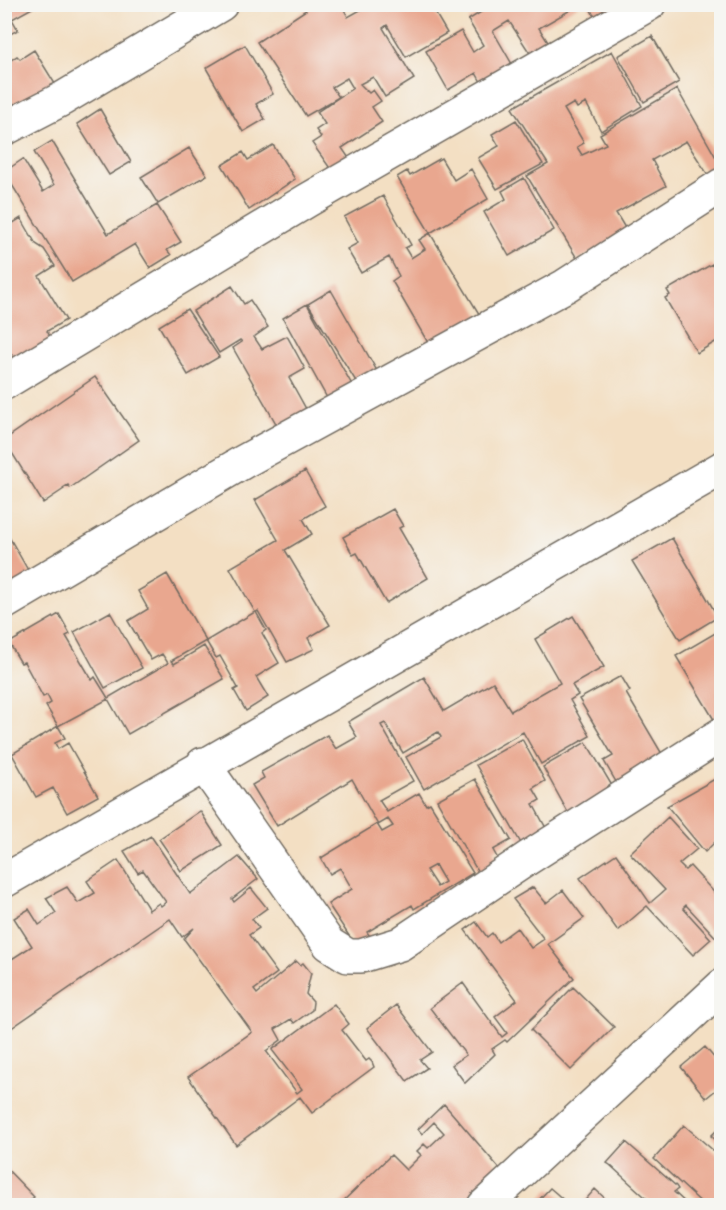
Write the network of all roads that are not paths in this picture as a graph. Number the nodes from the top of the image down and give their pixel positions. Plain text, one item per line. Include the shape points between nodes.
1 (221, 4) edge
2 (649, 4) edge
3 (4, 129) edge
4 (722, 185) edge
5 (4, 383) edge
6 (722, 468) edge
7 (4, 603) edge
8 (722, 734) edge
9 (203, 764) junction
10 (4, 881) edge
11 (722, 986) edge
12 (484, 1206) edge

1 - 3 street
2 - 5 street via 308,200
4 - 7 street via 565,286 243,462
6 - 9 street
8 - 9 street via 400,944 362,956 348,956 329,944
9 - 10 street
11 - 12 street

